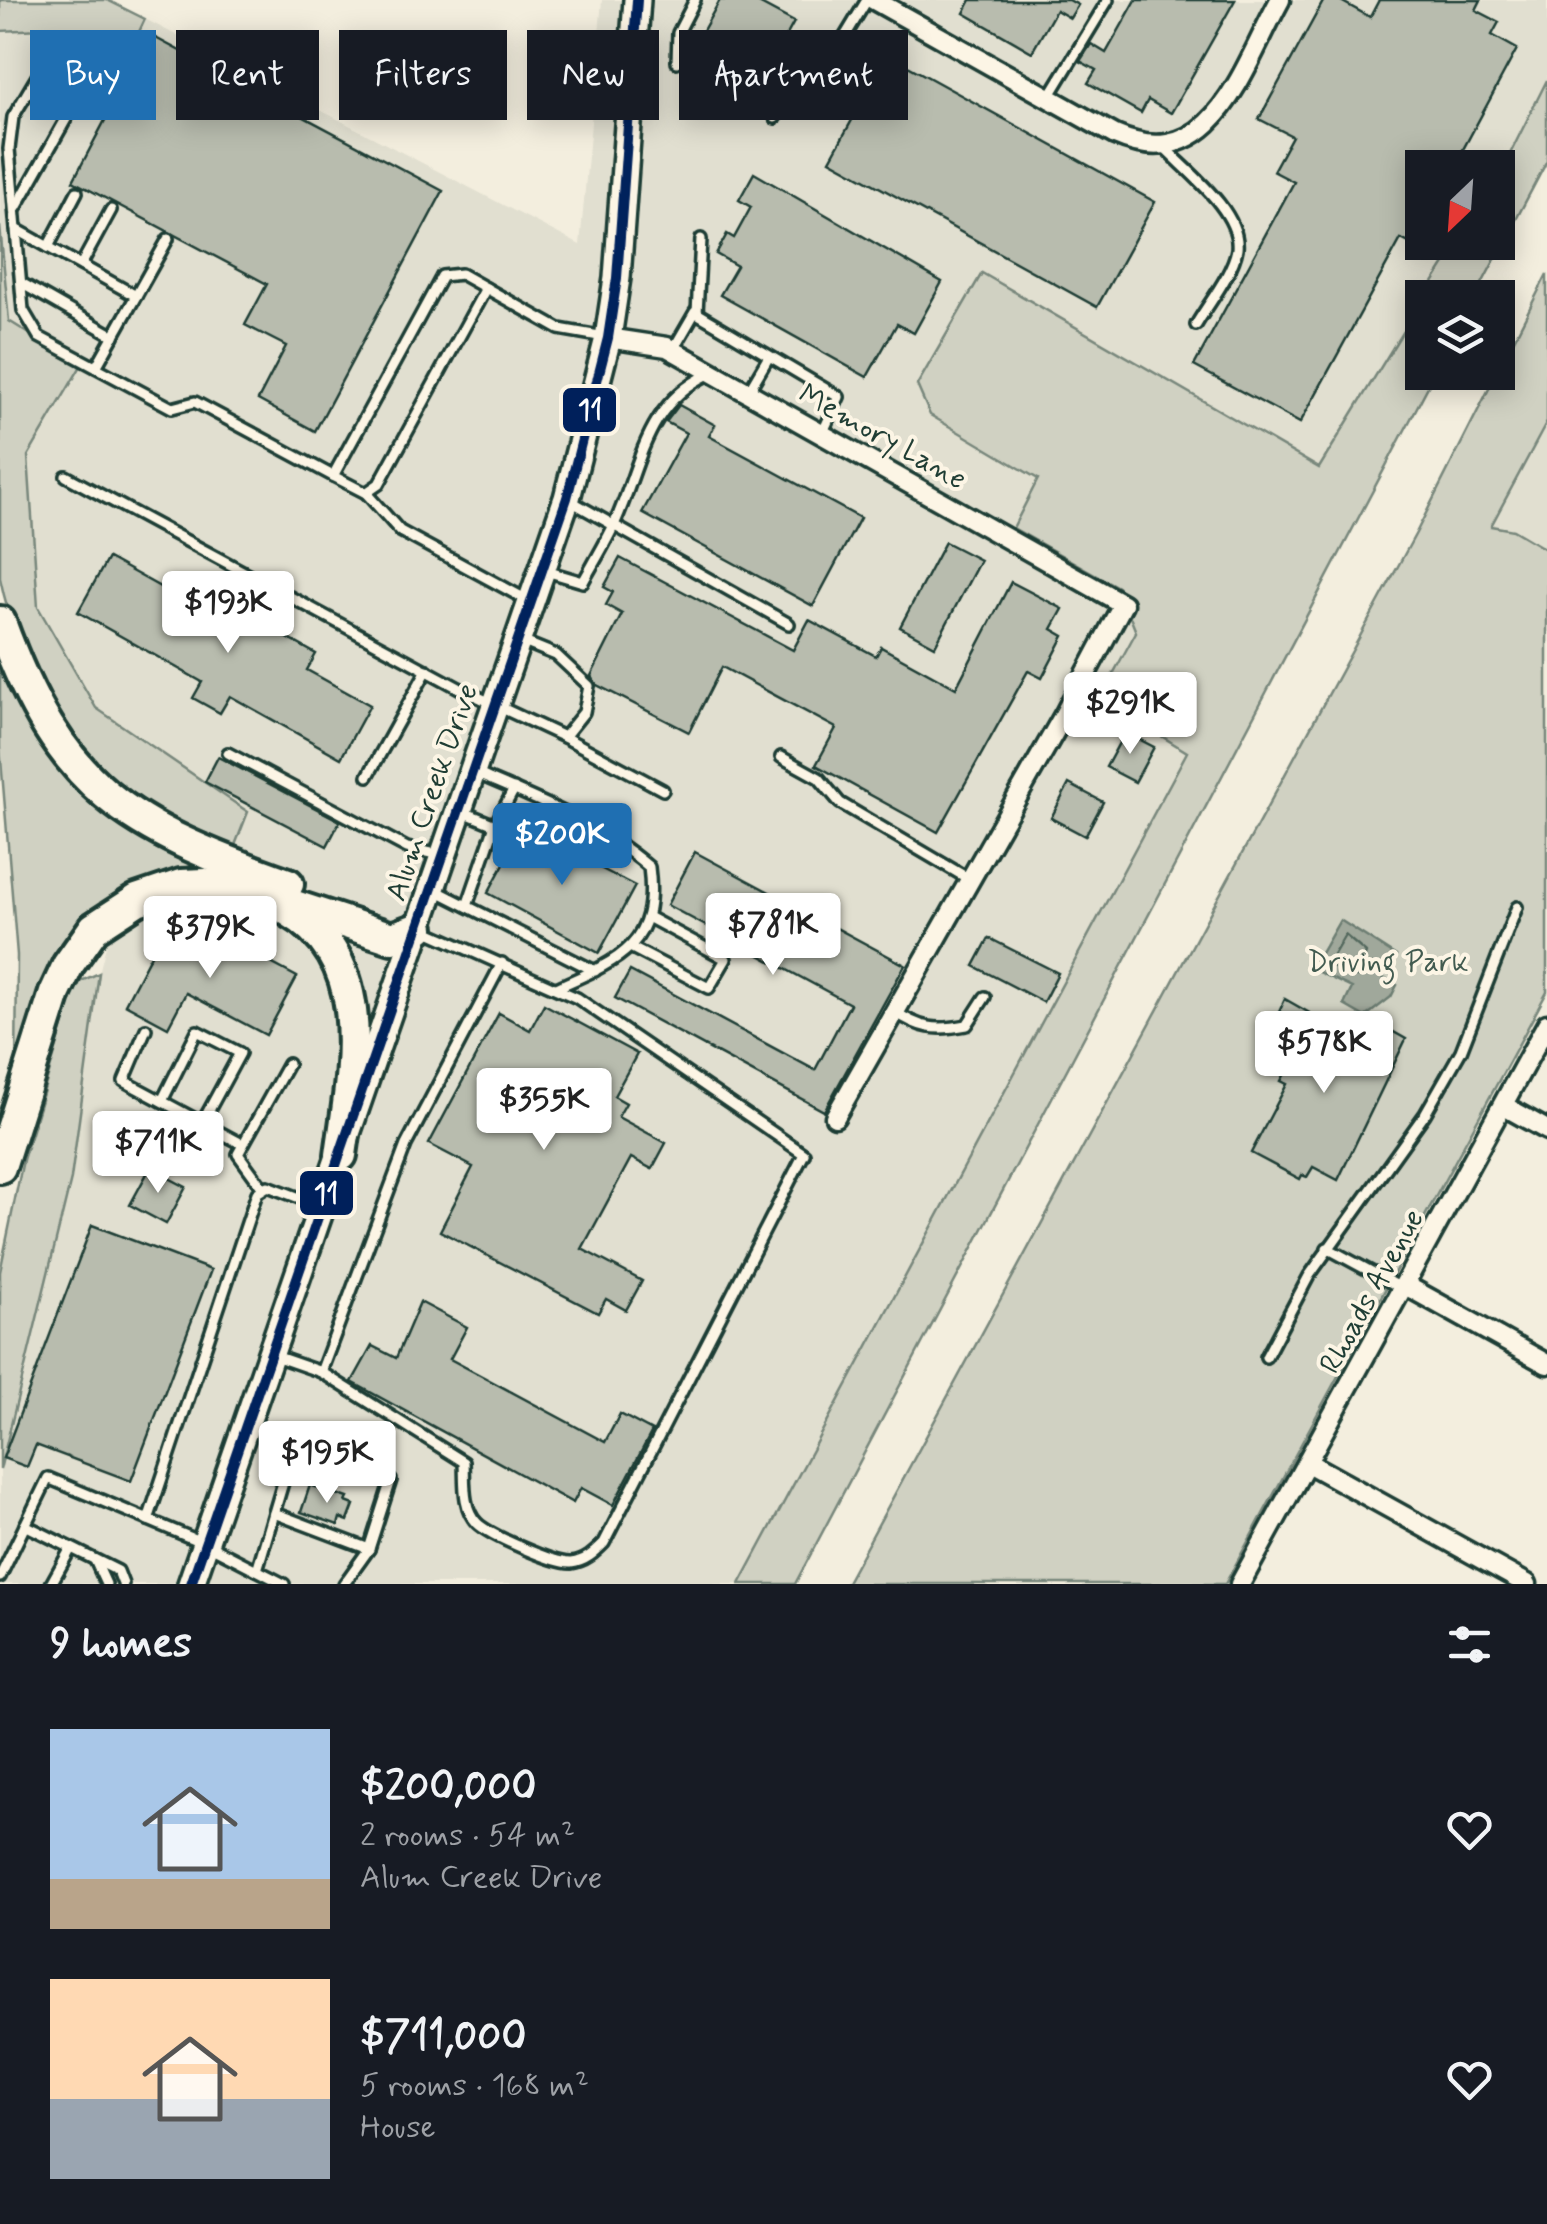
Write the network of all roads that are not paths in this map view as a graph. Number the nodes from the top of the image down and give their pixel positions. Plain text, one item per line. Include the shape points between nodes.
1 (638, 0) edge
2 (695, 0) edge
3 (870, 0) edge
4 (1108, 0) edge
5 (1280, 0) edge
6 (850, 30) edge
7 (677, 62) dead end
8 (30, 89) edge
9 (1049, 98) junction
10 (65, 120) edge
11 (1165, 148) junction
12 (77, 192) dead end
13 (111, 210) dead end
14 (14, 211) junction
15 (16, 229) junction
16 (701, 239) dead end
17 (168, 240) dead end
18 (48, 247) junction
19 (81, 265) junction
20 (20, 283) junction
21 (486, 288) junction
22 (136, 296) junction
23 (697, 313) junction
24 (1196, 325) dead end
25 (114, 336) junction
26 (608, 338) junction
27 (673, 350) junction
28 (768, 358) junction
29 (96, 368) junction
30 (712, 372) junction
31 (748, 392) junction
32 (822, 434) junction
33 (66, 476) dead end
34 (333, 476) junction
35 (366, 493) junction
36 (567, 498) junction
37 (614, 526) junction
38 (543, 570) junction
39 (532, 602) junction
40 (0, 622) edge
41 (789, 624) dead end
42 (518, 640) junction
43 (426, 670) junction
44 (495, 704) junction
45 (564, 738) junction
46 (228, 754) dead end
47 (781, 757) dead end
48 (472, 771) junction
49 (368, 776) dead end
50 (514, 789) junction
51 (663, 790) dead end
52 (459, 810) junction
53 (495, 825) junction
54 (443, 856) junction
55 (972, 880) junction
56 (432, 889) junction
57 (255, 893) junction
58 (467, 906) junction
59 (1517, 908) dead end
60 (648, 917) junction
61 (419, 928) junction
62 (630, 948) junction
63 (502, 963) junction
64 (595, 971) junction
65 (556, 988) junction
66 (985, 997) dead end
67 (894, 1011) junction
68 (1547, 1024) edge
69 (146, 1029) dead end
70 (288, 1064) dead end
71 (162, 1101) junction
72 (1504, 1106) junction
73 (835, 1117) dead end
74 (202, 1123) junction
75 (1547, 1130) edge
76 (242, 1144) junction
77 (340, 1155) junction
78 (0, 1168) edge
79 (262, 1187) junction
80 (323, 1207) junction
81 (1327, 1248) junction
82 (1404, 1287) junction
83 (272, 1354) junction
84 (1266, 1357) dead end
85 (1547, 1364) edge
86 (321, 1372) junction
87 (1308, 1463) junction
88 (274, 1514) junction
89 (148, 1520) junction
90 (25, 1524) junction
91 (206, 1544) junction
92 (71, 1548) junction
93 (369, 1549) junction
94 (94, 1558) junction
95 (257, 1570) junction
96 (0, 1577) edge
97 (51, 1584) edge
98 (106, 1584) edge
99 (123, 1584) edge
100 (192, 1584) edge
101 (284, 1584) edge
102 (344, 1584) edge
103 (1240, 1584) edge
104 (1526, 1584) edge

1 - 26 main road, Alum Creek Drive via 624,221
2 - 7 lane via 678,33
3 - 6 lane
3 - 9 street
4 - 9 lane
5 - 11 street via 1218,113 1195,136
8 - 14 lane via 14,117 9,149
9 - 11 street via 1139,145
10 - 14 lane
11 - 24 lane via 1223,210 1236,235 1236,252
12 - 18 lane
13 - 19 lane
14 - 15 lane
15 - 18 lane
15 - 20 lane
16 - 23 lane
17 - 22 lane
18 - 19 lane
19 - 22 lane
20 - 25 lane
20 - 29 lane via 23,310 40,337
21 - 26 lane via 559,329
21 - 34 lane via 460,274 442,276
21 - 35 lane via 379,484
22 - 25 lane
23 - 27 lane
23 - 28 lane
25 - 29 lane
26 - 27 street, Memory Lane
26 - 36 main road, Alum Creek Drive
27 - 30 street, Memory Lane
28 - 31 lane
28 - 32 lane via 839,397
29 - 34 lane via 172,408 195,402
30 - 31 street, Memory Lane
30 - 37 lane via 682,386 642,445
31 - 32 street, Memory Lane
32 - 55 street, Memory Lane via 1122,604
33 - 43 lane
34 - 35 lane
35 - 39 lane via 400,531
36 - 37 lane
36 - 38 main road, Alum Creek Drive
37 - 38 lane via 583,582
37 - 41 lane
38 - 39 main road, Alum Creek Drive
39 - 42 main road, Alum Creek Drive
40 - 61 highway via 25,684 60,743 114,804 220,859
42 - 44 main road, Alum Creek Drive
42 - 45 lane via 556,655 589,686 584,712
43 - 44 lane
43 - 49 lane
44 - 45 lane
44 - 48 main road, Alum Creek Drive
45 - 51 lane
46 - 54 lane via 406,848
47 - 55 lane via 819,778 840,803
48 - 50 lane
48 - 52 main road, Alum Creek Drive
50 - 53 lane
50 - 60 lane via 649,866 654,903
52 - 53 lane
52 - 54 main road, Alum Creek Drive
53 - 58 lane
54 - 56 main road, Alum Creek Drive
55 - 67 street
56 - 58 lane
56 - 61 main road, Alum Creek Drive
57 - 61 highway via 392,938
57 - 77 highway via 315,932 348,991 354,1029
57 - 78 highway via 181,885 137,900 94,928 54,992
58 - 64 lane
59 - 81 lane via 1460,1051 1424,1114
60 - 62 lane
60 - 62 lane via 726,959 710,988
61 - 63 lane
61 - 77 main road, Alum Creek Drive
62 - 64 lane
63 - 65 lane
63 - 86 lane via 406,1144
64 - 65 lane
65 - 86 lane via 804,1154 604,1543 568,1564 477,1524 466,1500 464,1462
66 - 67 lane via 967,1025 940,1030
67 - 73 street
68 - 72 street, Rhoads Avenue
69 - 71 lane via 124,1081
70 - 76 lane
71 - 74 lane
71 - 74 lane via 197,1031 240,1052
72 - 75 street
72 - 82 street, Rhoads Avenue
74 - 76 lane
76 - 79 lane via 238,1154
77 - 80 main road, Alum Creek Drive
79 - 80 lane
79 - 89 lane
80 - 83 main road, Alum Creek Drive
81 - 82 lane
81 - 84 lane
82 - 85 street
82 - 87 street, Rhoads Avenue
83 - 86 lane
83 - 91 main road, Alum Creek Drive
87 - 103 street, Rhoads Avenue
87 - 104 street
88 - 93 lane
88 - 93 lane via 290,1459 305,1451 391,1480
88 - 95 lane
89 - 90 lane via 48,1478
89 - 91 lane
90 - 92 lane
90 - 96 lane
91 - 95 lane
91 - 100 main road, Alum Creek Drive
92 - 94 lane
92 - 97 lane
93 - 102 lane
94 - 98 lane
94 - 99 lane via 118,1571
95 - 101 lane

